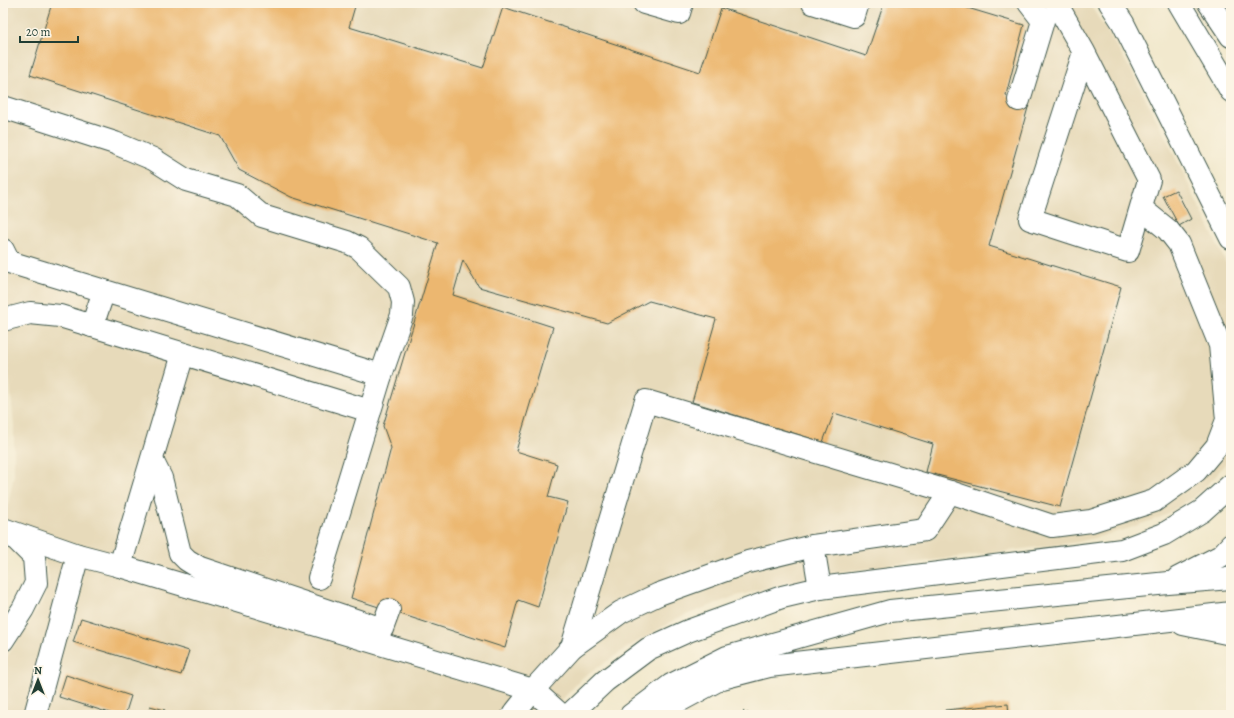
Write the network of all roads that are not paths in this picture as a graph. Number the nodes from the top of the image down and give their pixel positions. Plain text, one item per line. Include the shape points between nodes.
1 (644, 3) edge
2 (682, 3) edge
3 (813, 3) edge
4 (858, 3) edge
5 (1029, 3) edge
6 (1056, 3) edge
7 (1110, 3) edge
8 (1179, 3) edge
9 (1209, 3) edge
10 (1231, 36) edge
11 (1084, 52) junction
12 (1231, 91) edge
13 (1020, 100) dead end
14 (3, 107) edge
15 (1142, 209) junction
16 (1231, 238) edge
17 (3, 250) edge
18 (104, 291) junction
19 (3, 320) edge
20 (92, 326) junction
21 (184, 354) junction
22 (381, 375) junction
23 (370, 411) junction
24 (152, 460) junction
25 (1231, 485) edge
26 (950, 492) junction
27 (5, 530) edge
28 (1231, 545) edge
29 (813, 546) junction
30 (78, 555) junction
31 (120, 566) junction
32 (319, 578) dead end
33 (1231, 578) edge
34 (1168, 583) junction
35 (820, 588) junction
36 (389, 610) dead end
37 (1231, 612) edge
38 (1162, 620) junction
39 (1231, 634) edge
40 (3, 640) edge
41 (572, 647) junction
42 (533, 690) junction
43 (35, 715) edge
44 (513, 715) edge
45 (562, 715) edge
46 (569, 715) edge
47 (631, 715) edge
48 (659, 715) edge

1 - 2 main road via 679,13
3 - 4 main road via 854,16
5 - 13 main road via 1043,21
6 - 11 main road
7 - 16 main road via 1123,23
8 - 12 main road
9 - 10 main road
11 - 15 main road via 1149,180
11 - 15 main road via 1030,219 1128,251
14 - 22 main road via 115,143 153,159 186,180 237,195 262,216 359,248 399,287 403,302 402,315
15 - 26 main road via 1168,230 1178,244 1220,344 1227,420 1217,446 1196,471 1154,501 1091,521 1052,526
17 - 18 main road via 9,262
18 - 20 main road
18 - 22 main road
19 - 20 main road via 30,313 60,316
20 - 21 main road
21 - 23 main road
21 - 24 main road
22 - 23 main road
23 - 32 main road
24 - 31 main road
24 - 36 main road via 160,478 180,553 187,560 200,568 382,629
25 - 35 main road via 1202,512 1164,534 1122,550
26 - 29 main road via 925,530
26 - 41 main road via 646,402
27 - 30 main road
27 - 40 main road via 34,557 36,583
28 - 34 main road via 1221,556
29 - 35 main road
29 - 41 main road via 748,562 659,594 621,612
30 - 31 main road
30 - 43 main road
31 - 42 main road
33 - 34 main road
34 - 47 main road via 890,612 727,657 670,685
35 - 46 main road via 782,597 688,631 648,649 605,681
37 - 38 main road
38 - 39 main road
38 - 48 main road via 769,666 722,678 668,707
41 - 42 main road
42 - 44 main road
42 - 45 main road

